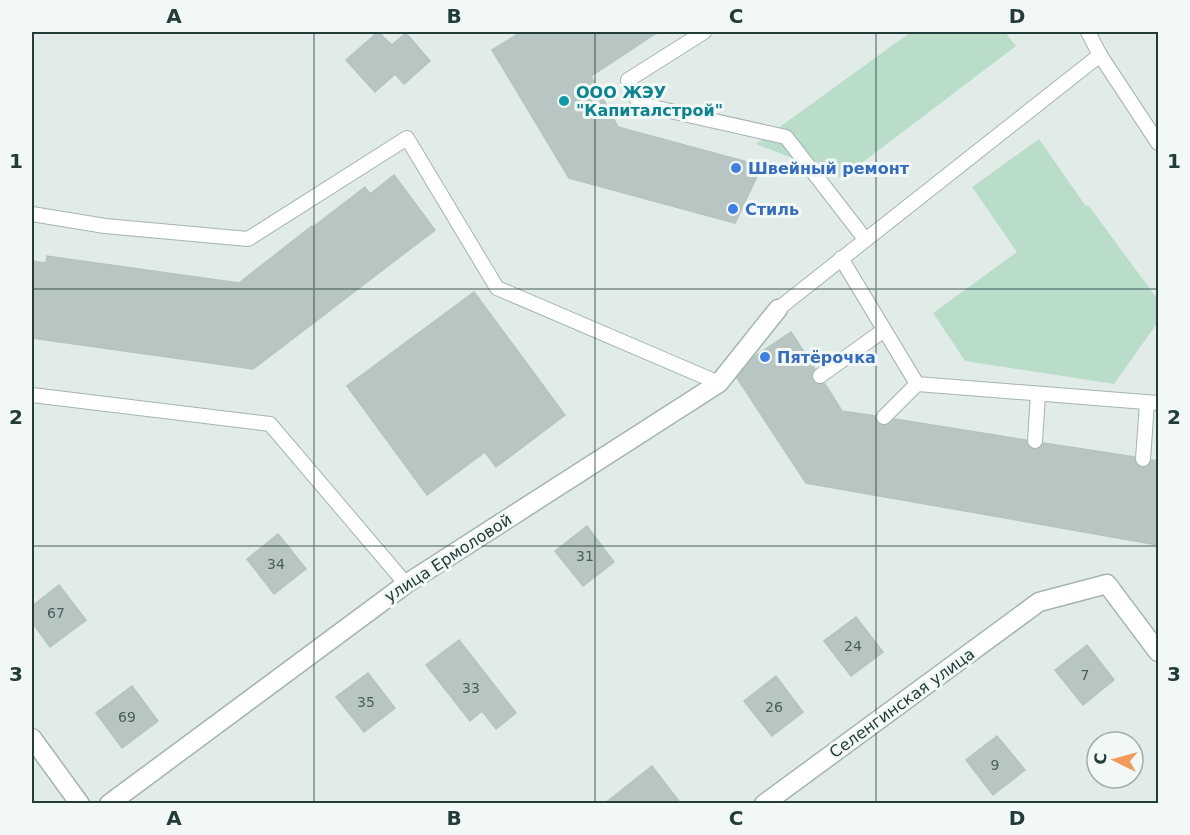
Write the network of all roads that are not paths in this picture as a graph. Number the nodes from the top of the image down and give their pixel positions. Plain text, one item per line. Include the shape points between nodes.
1 (704, 32) edge
2 (1088, 32) edge
3 (1100, 55) junction
4 (1158, 143) edge
5 (32, 214) edge
6 (865, 239) junction
7 (841, 258) junction
8 (778, 309) joint
9 (884, 330) junction
10 (820, 376) dead end
11 (719, 383) junction
12 (917, 384) junction
13 (32, 394) edge
14 (1038, 394) junction
15 (1153, 403) edge
16 (884, 417) dead end
17 (1035, 441) dead end
18 (1143, 459) dead end
19 (406, 584) junction
20 (1158, 652) edge
21 (32, 738) edge
22 (80, 804) edge
23 (109, 804) edge
24 (764, 804) edge

1 - 6 lane via 628,80 639,104 786,137
2 - 3 lane
3 - 4 lane
3 - 6 lane
5 - 11 lane via 105,226 248,239 407,138 497,288
6 - 7 lane
7 - 8 lane
7 - 9 lane
8 - 11 street, улица Ермоловой
9 - 10 lane
9 - 12 lane
11 - 19 street, улица Ермоловой
12 - 14 lane
12 - 16 lane
13 - 19 lane via 270,424
14 - 15 lane
14 - 17 lane
15 - 18 lane
19 - 23 street, улица Ермоловой
20 - 24 street, Селенгинская улица via 1107,584 1040,602
21 - 22 street

